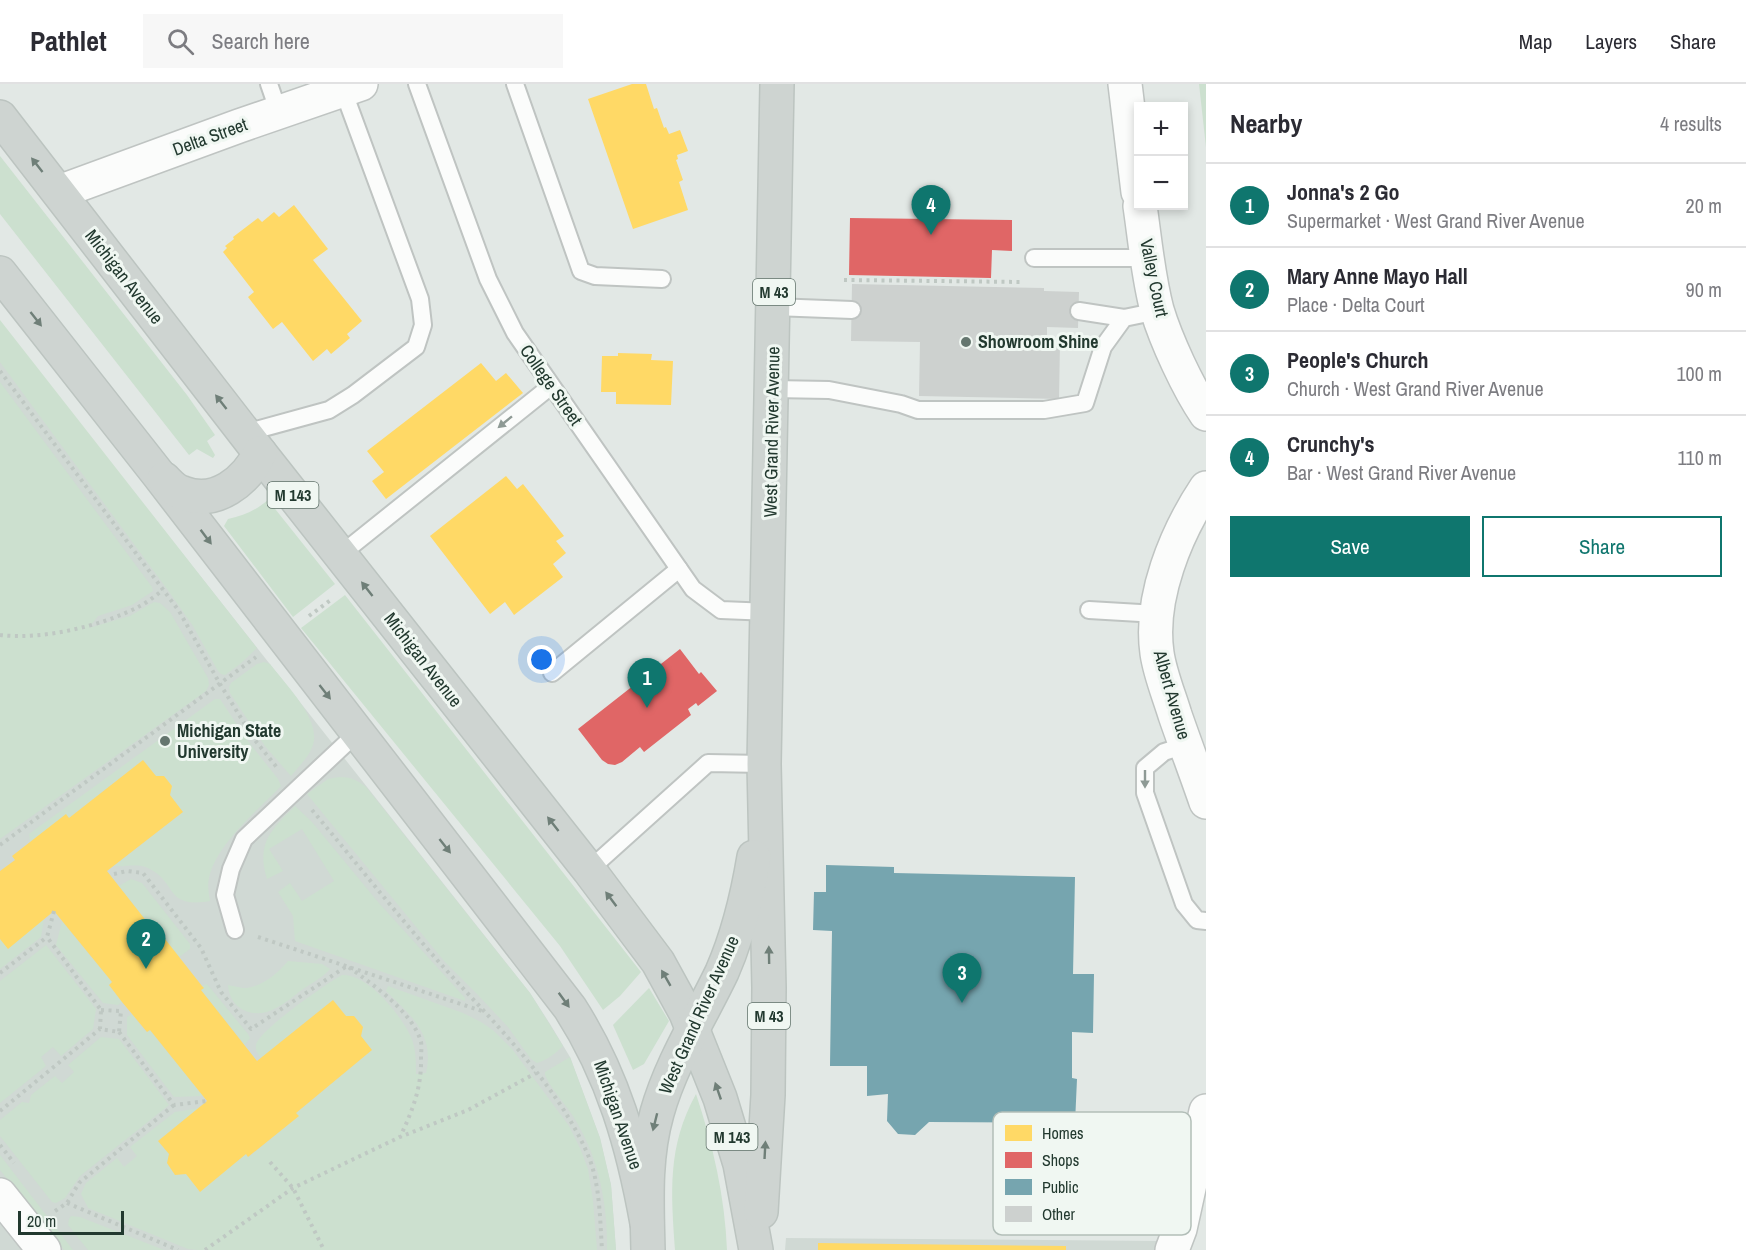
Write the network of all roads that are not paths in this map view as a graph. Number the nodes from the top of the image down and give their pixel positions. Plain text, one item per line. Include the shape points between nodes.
1 (417, 84) edge
2 (515, 84) edge
3 (777, 84) edge
4 (1125, 84) edge
5 (352, 87) edge
6 (274, 99) edge
7 (0, 117) edge
8 (1134, 159) edge
9 (59, 192) junction
10 (1141, 210) edge
11 (1034, 258) road end
12 (1147, 258) junction
13 (0, 273) edge
14 (663, 279) dead end
15 (774, 307) junction
16 (852, 310) dead end
17 (1078, 311) dead end
18 (1158, 311) junction
19 (1124, 318) junction
20 (551, 386) junction
21 (773, 389) junction
22 (1206, 414) edge
23 (253, 443) junction
24 (158, 474) junction
25 (1206, 488) edge
26 (349, 567) junction
27 (679, 569) junction
28 (1089, 610) dead end
29 (768, 612) junction
30 (1157, 614) junction
31 (552, 673) dead end
32 (357, 733) junction
33 (1186, 745) junction
34 (765, 773) junction
35 (1206, 802) edge
36 (589, 870) junction
37 (1206, 921) edge
38 (235, 930) road end
39 (693, 1029) junction
40 (1206, 1111) edge
41 (1191, 1180) edge
42 (8, 1205) edge
43 (1177, 1235) edge
44 (648, 1236) edge
45 (11, 1250) edge
46 (44, 1250) edge
47 (757, 1250) edge
48 (1172, 1250) edge

1 - 20 lane, College Street via 488,279 514,333
2 - 14 lane via 581,271 595,276
3 - 15 main road, West Grand River Avenue / M 43
4 - 8 street
5 - 6 street, Delta Street
5 - 23 lane via 420,298 423,325 416,348 353,395 329,410
6 - 9 street, Delta Street
9 -> 7 main road, Michigan Avenue / M 143
23 -> 9 main road, Michigan Avenue / M 143
10 - 12 street, Valley Court
11 - 12 lane
12 - 18 street, Valley Court
13 -> 24 main road, Michigan Avenue
15 - 16 lane
15 - 21 main road, West Grand River Avenue / M 43
17 - 19 lane
18 - 19 lane
18 - 22 street, Valley Court via 1176,358
19 - 21 lane via 1103,347 1085,403 1044,410 918,410 829,390
20 -> 26 lane
20 - 27 lane, College Street
21 - 29 main road, West Grand River Avenue / M 43
23 - 24 main road via 253,468 229,489 200,496 185,495
23 - 26 main road, Michigan Avenue / M 143
24 -> 32 main road, Michigan Avenue
25 - 30 street, Albert Avenue via 1170,559
36 -> 26 main road, Michigan Avenue / M 143
27 - 29 lane, College Street via 693,589 721,610
27 - 31 lane
28 - 30 lane
29 - 34 main road, West Grand River Avenue / M 43
30 - 33 street, Albert Avenue via 1157,653
32 - 38 lane via 244,839 225,895
32 -> 44 main road, Michigan Avenue via 550,981 588,1036 624,1122 639,1174
33 - 35 street, Albert Avenue
33 -> 37 lane via 1164,752 1145,768 1145,793 1184,904 1197,920
34 - 36 lane via 708,763
34 - 39 main road, West Grand River Avenue / M 43 via 754,860 736,929 723,969
47 -> 34 main road, West Grand River Avenue / M 43 via 768,1095
39 -> 36 main road, Michigan Avenue / M 143 via 658,962
39 -> 44 main road, West Grand River Avenue / M 43 via 668,1081 653,1128 647,1167
47 -> 39 main road, Michigan Avenue / M 143 via 729,1123
40 - 41 street
42 - 45 street
42 - 46 street
43 - 48 street

